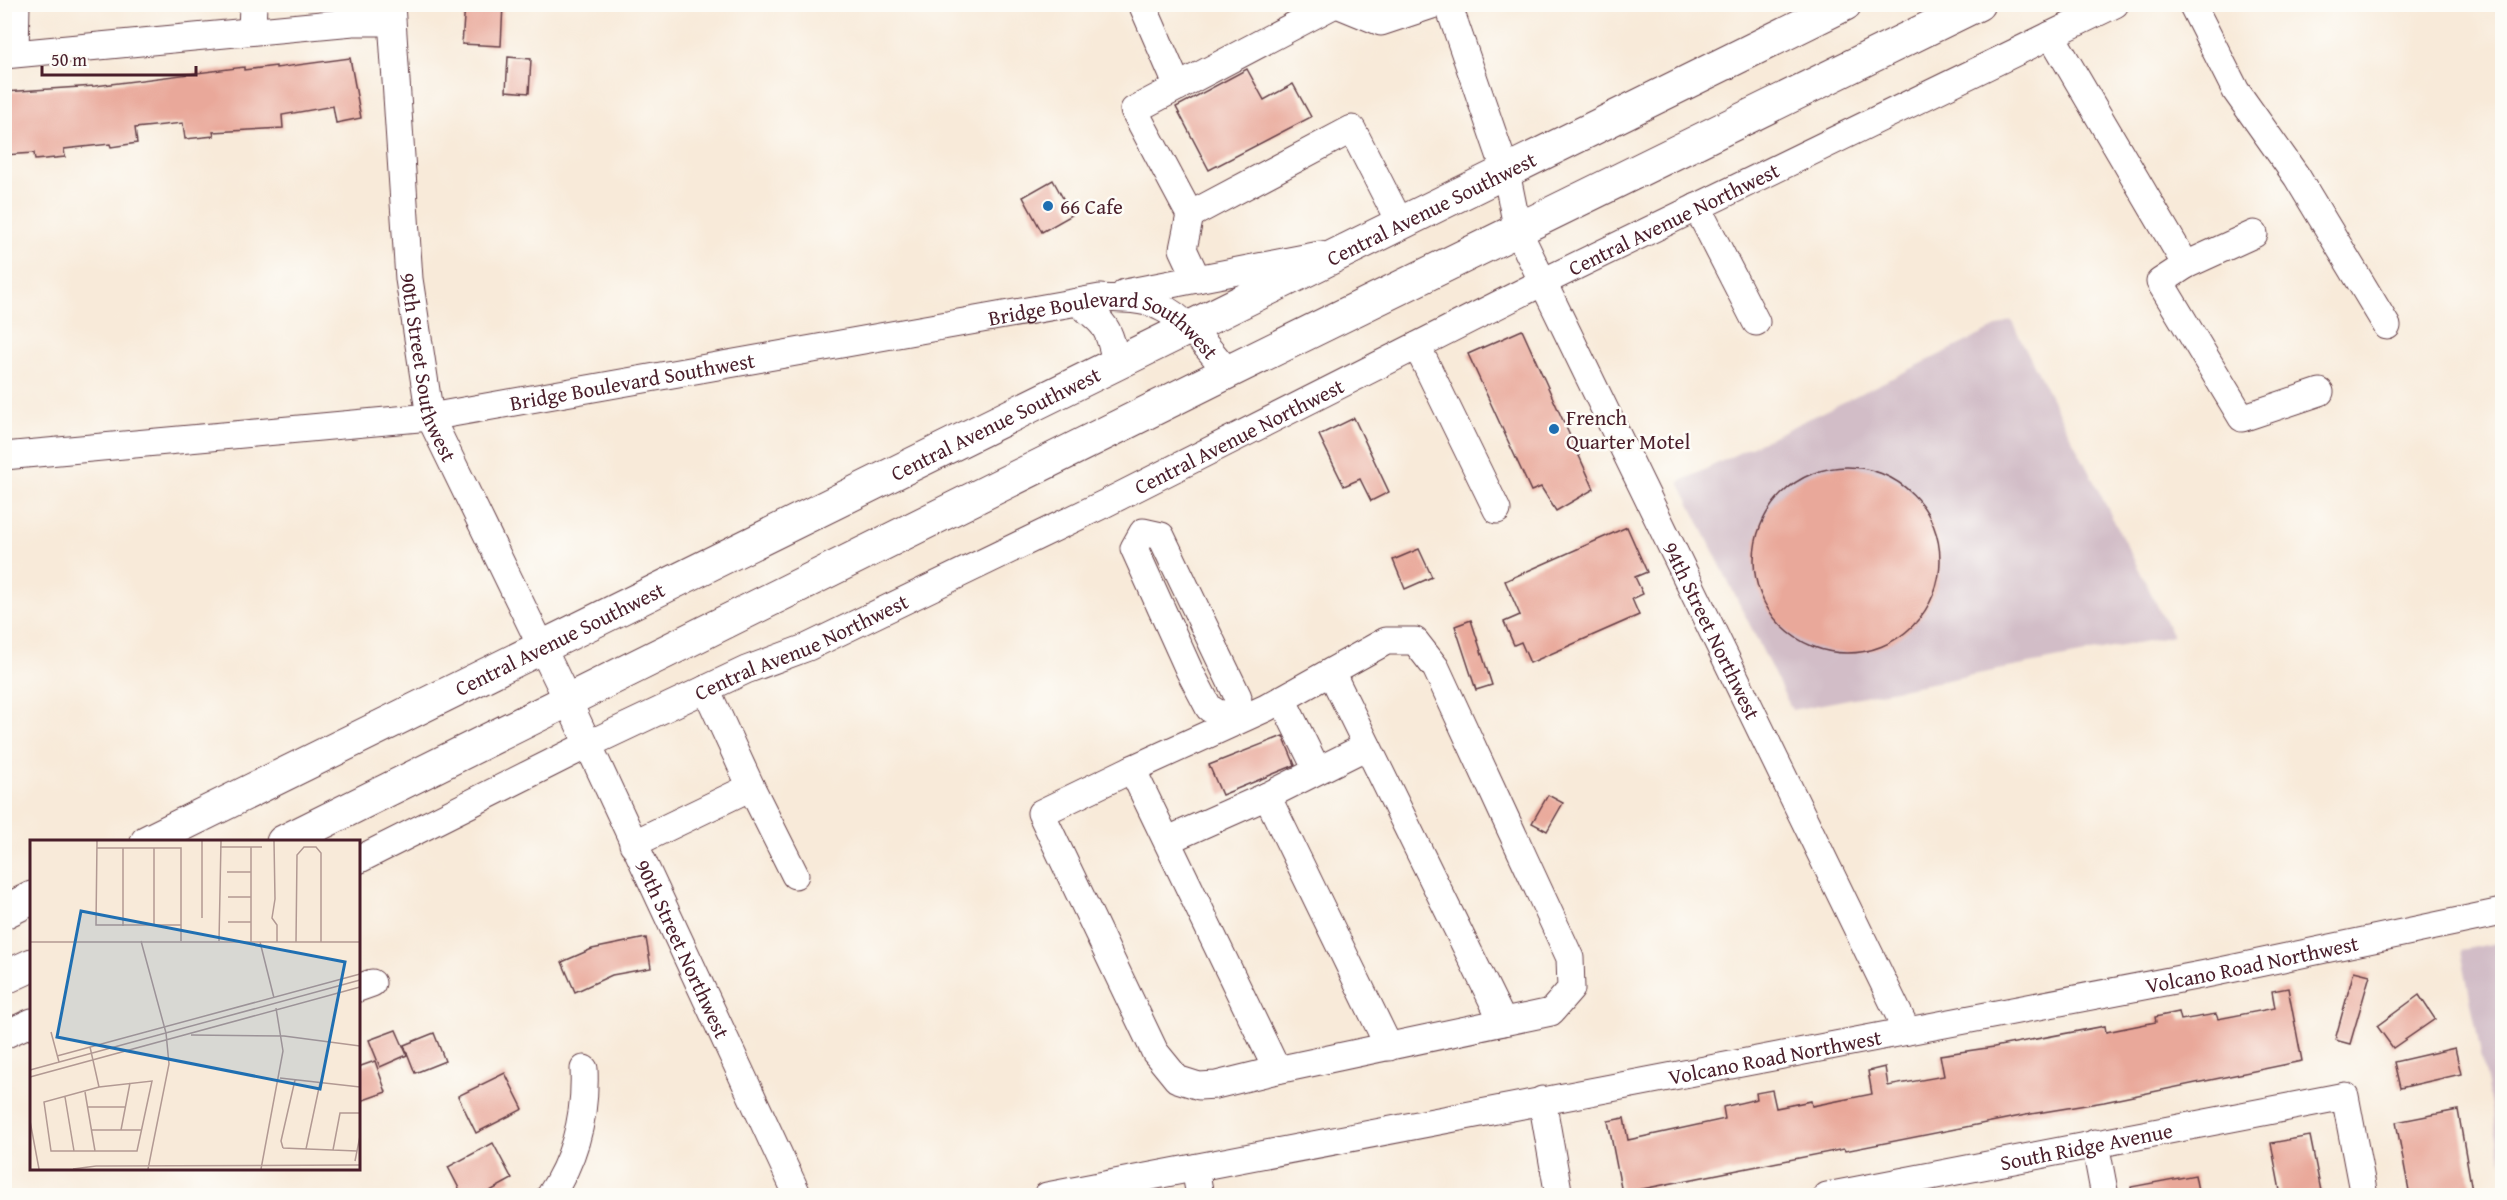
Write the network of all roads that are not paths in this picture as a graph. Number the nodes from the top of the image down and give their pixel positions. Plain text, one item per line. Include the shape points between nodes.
1 (16, 4) edge
2 (253, 4) edge
3 (1142, 4) edge
4 (1336, 4) edge
5 (1435, 4) edge
6 (1448, 4) edge
7 (1845, 4) edge
8 (1978, 4) edge
9 (2115, 4) edge
10 (2192, 4) edge
11 (391, 13) edge
12 (252, 31) junction
13 (2051, 35) junction
14 (10, 54) edge
15 (1178, 87) junction
16 (1506, 172) junction
17 (1697, 207) junction
18 (1190, 215) junction
19 (1401, 223) junction
20 (1518, 231) junction
21 (2254, 234) dead end
22 (1344, 251) junction
23 (2186, 265) junction
24 (1197, 279) junction
25 (1543, 282) junction
26 (1089, 300) junction
27 (1756, 322) dead end
28 (2387, 326) dead end
29 (1188, 327) junction
30 (1416, 346) junction
31 (1116, 363) junction
32 (1228, 372) junction
33 (2320, 392) dead end
34 (430, 417) junction
35 (4, 456) edge
36 (1124, 495) junction
37 (1497, 510) dead end
38 (1143, 532) junction
39 (542, 646) junction
40 (1226, 672) junction
41 (1331, 672) junction
42 (1197, 685) junction
43 (706, 689) junction
44 (1282, 699) junction
45 (568, 701) junction
46 (1233, 722) junction
47 (587, 745) junction
48 (1367, 746) junction
49 (1132, 769) junction
50 (1317, 770) junction
51 (751, 787) junction
52 (1267, 796) junction
53 (151, 840) edge
54 (287, 840) edge
55 (1168, 840) junction
56 (633, 844) junction
57 (360, 859) edge
58 (795, 875) dead end
59 (30, 899) edge
60 (4, 912) edge
61 (2502, 912) edge
62 (30, 966) edge
63 (4, 978) edge
64 (1503, 1022) junction
65 (30, 1023) edge
66 (1907, 1031) junction
67 (4, 1035) edge
68 (1389, 1047) junction
69 (584, 1069) dead end
70 (1277, 1070) junction
71 (1542, 1101) junction
72 (2095, 1143) junction
73 (1195, 1168) junction
74 (550, 1196) edge
75 (798, 1196) edge
76 (1047, 1196) edge
77 (1200, 1196) edge
78 (1559, 1196) edge
79 (1827, 1196) edge
80 (2105, 1196) edge
81 (2364, 1196) edge

1 - 14 street
2 - 12 street
3 - 15 street
4 - 5 street via 1381,22
4 - 15 street
6 - 16 street, 94th Street Northwest
7 - 16 main road, Central Avenue Southwest
8 - 20 main road
9 - 13 street, Central Avenue Northwest
10 - 28 street via 2236,91 2296,177
11 - 12 street via 353,22
11 - 34 street, 90th Street Southwest via 409,279
12 - 14 street
13 - 17 street, Central Avenue Northwest
13 - 23 street
15 - 18 street via 1134,110
16 - 19 main road, Central Avenue Southwest
16 - 20 street, 94th Street Northwest
17 - 25 street, Central Avenue Northwest
17 - 27 street
18 - 19 street via 1352,129
18 - 24 street via 1183,249
19 - 22 main road, Central Avenue Southwest
20 - 25 street, 94th Street Northwest
20 - 32 main road
21 - 23 street
22 - 24 street
22 - 29 main road, Central Avenue Southwest
23 - 33 street via 2160,282 2242,418
24 - 26 street
25 - 30 street, Central Avenue Northwest
25 - 66 street, 94th Street Northwest
26 - 29 street, Bridge Boulevard Southwest via 1148,302
26 - 31 street via 1111,340
26 - 34 street, Bridge Boulevard Southwest
29 - 31 main road, Central Avenue Southwest
29 - 32 street, Bridge Boulevard Southwest
30 - 36 street, Central Avenue Northwest
30 - 37 street
31 - 39 main road, Central Avenue Southwest
32 - 45 main road
34 - 35 street, Bridge Boulevard Southwest
34 - 39 street, 90th Street Southwest
36 - 38 street
36 - 43 street, Central Avenue Northwest via 808,647
38 - 40 street via 1161,536
38 - 42 street via 1134,548
39 - 45 street, 90th Street Southwest
39 - 53 main road, Central Avenue Southwest
40 - 42 street
40 - 46 street via 1238,697
41 - 44 street
41 - 48 street
41 - 64 street via 1386,641 1415,641 1436,668 1570,958 1571,989 1551,1012
42 - 46 street via 1209,708
43 - 47 street, Central Avenue Northwest
43 - 51 street
44 - 46 street
44 - 50 street
45 - 47 street, 90th Street Northwest
45 - 54 main road
46 - 49 street
47 - 56 street, 90th Street Northwest
47 - 57 street, Central Avenue Northwest
48 - 50 street
48 - 64 street
49 - 55 street
49 - 70 street via 1041,813 1086,909 1155,1052 1177,1079 1198,1086 1216,1085
50 - 52 street
51 - 56 street
51 - 58 street
52 - 55 street
52 - 68 street
55 - 70 street
56 - 75 street, 90th Street Northwest
59 - 60 main road
61 - 66 street, Volcano Road Northwest
62 - 63 main road
64 - 68 street
65 - 67 street
66 - 71 street, Volcano Road Northwest
68 - 70 street
69 - 74 street via 584,1099 574,1152
71 - 73 street, Volcano Road Northwest
71 - 78 street
72 - 79 street, South Ridge Avenue
72 - 80 street
72 - 81 street, South Ridge Avenue via 2345,1095
73 - 76 street, Volcano Road Northwest
73 - 77 street

